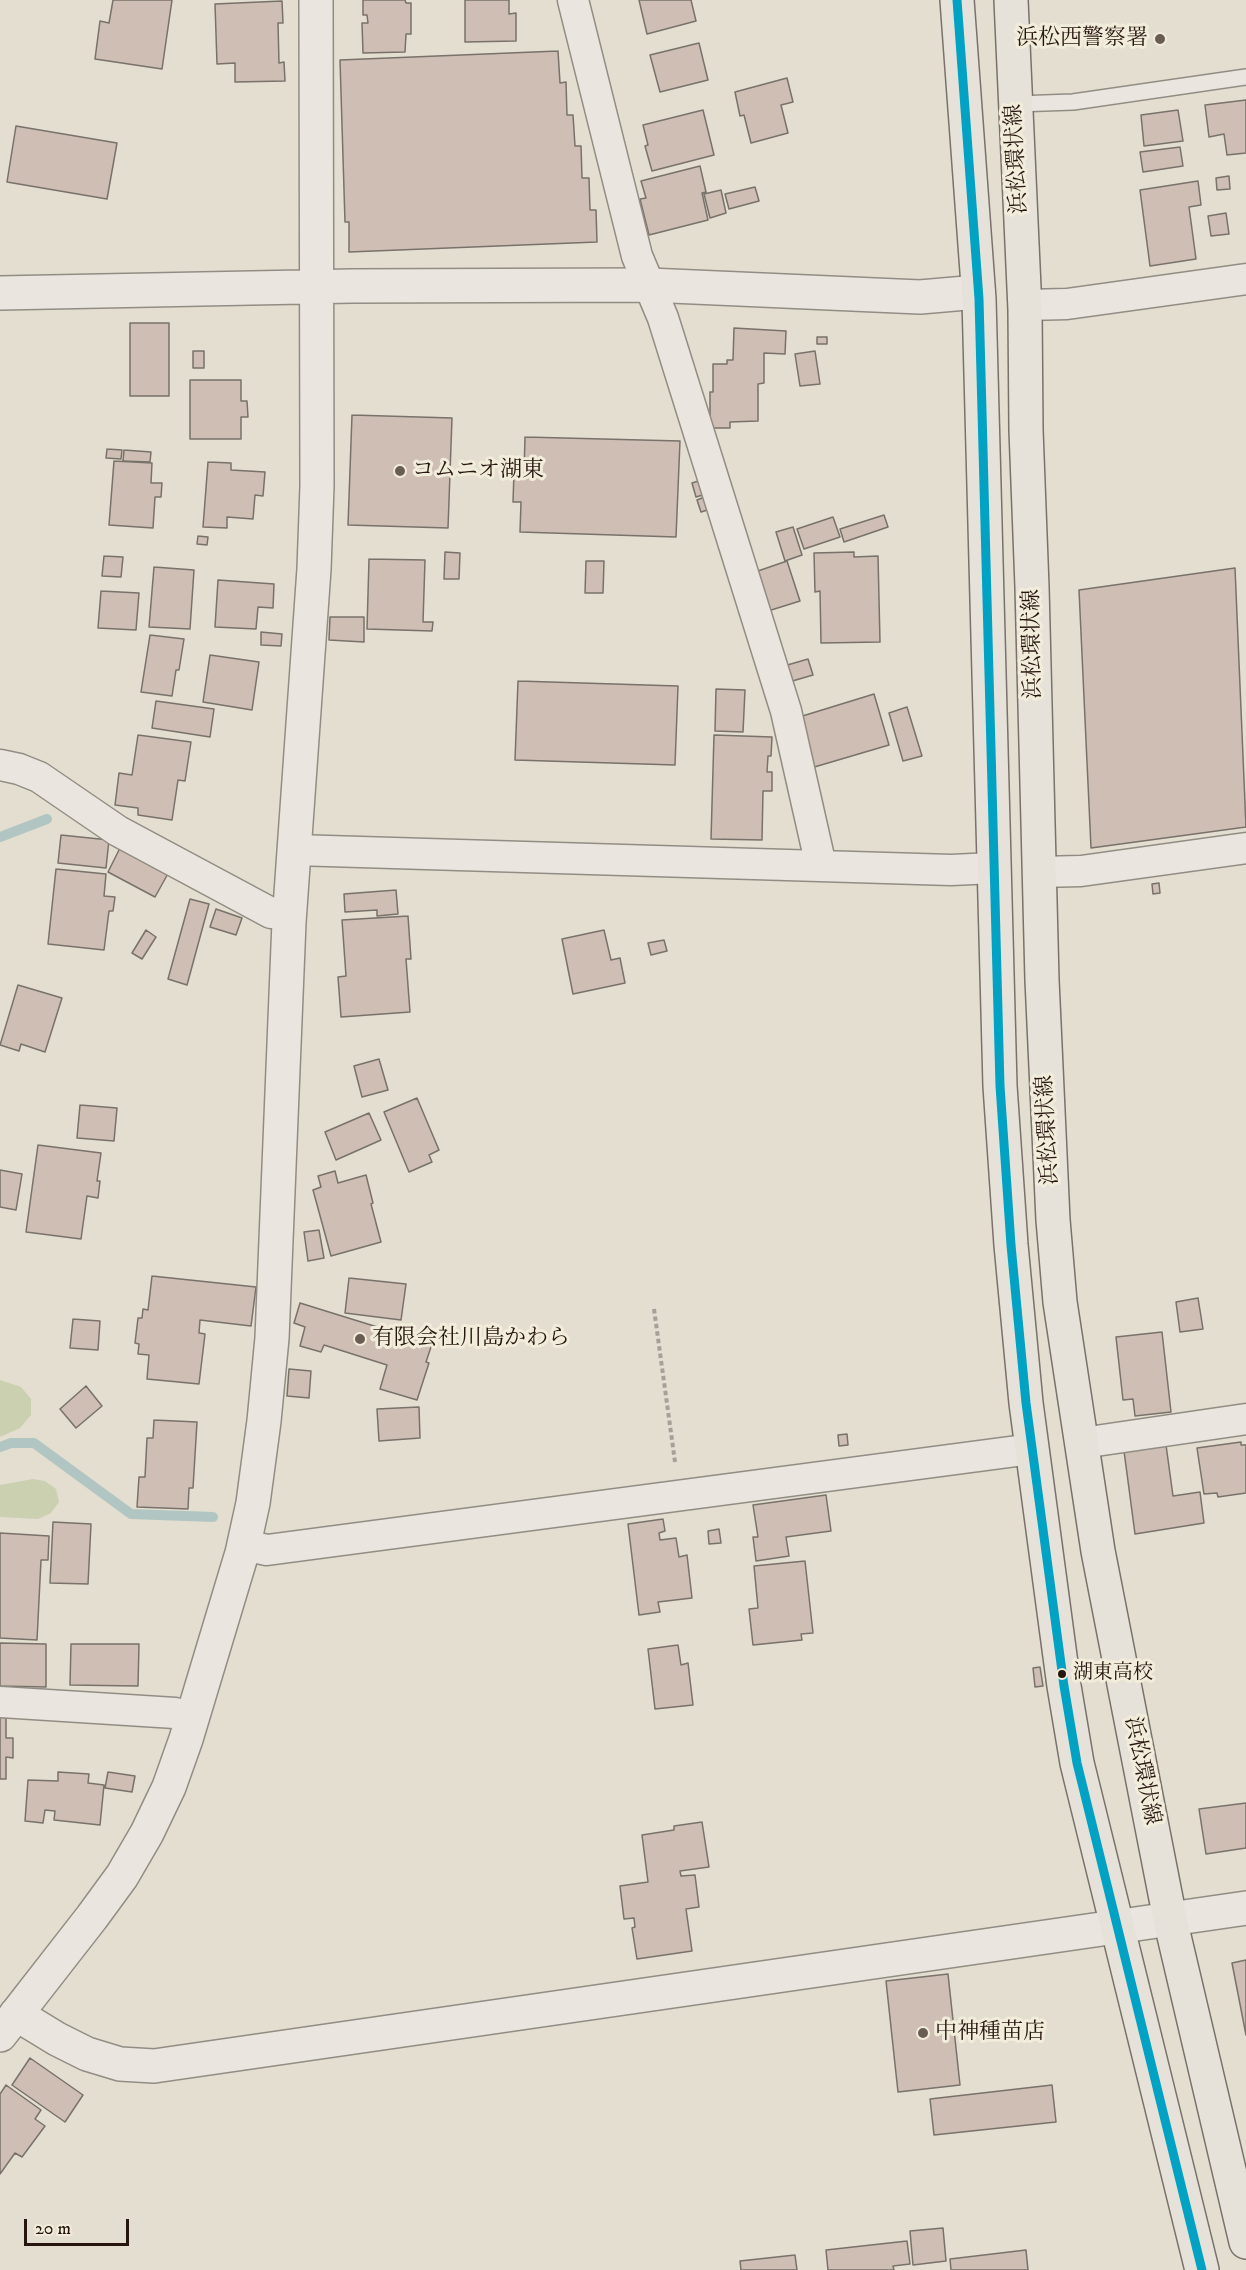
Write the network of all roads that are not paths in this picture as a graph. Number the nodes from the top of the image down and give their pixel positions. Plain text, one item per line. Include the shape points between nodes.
1 (316, 0) edge
2 (573, 0) edge
3 (957, 0) edge
4 (1011, 0) edge
5 (1246, 77) edge
6 (1016, 104) junction
7 (1246, 279) edge
8 (649, 285) junction
9 (316, 286) junction
10 (978, 292) junction
11 (0, 293) edge
12 (1025, 305) junction
13 (0, 765) edge
14 (1246, 848) edge
15 (294, 850) junction
16 (821, 866) junction
17 (994, 868) junction
18 (1039, 872) junction
19 (290, 914) junction
20 (1246, 1419) edge
21 (1082, 1443) junction
22 (1032, 1449) junction
23 (243, 1545) junction
24 (0, 1702) edge
25 (192, 1718) junction
26 (1246, 1908) edge
27 (1170, 1919) junction
28 (1117, 1927) junction
29 (5, 2018) edge
30 (1246, 2242) edge
31 (1202, 2270) edge

1 - 9 street
2 - 8 street via 637,256
3 - 10 main road, 浜松環状線
4 - 6 main road, 浜松環状線
5 - 6 lane via 1073,102
6 - 12 main road, 浜松環状線
7 - 12 street via 1067,304
8 - 9 street
8 - 10 street via 921,297
8 - 16 street via 663,318 786,711
9 - 11 street
9 - 15 street via 314,569
10 - 17 main road, 浜松環状線
12 - 18 main road, 浜松環状線
13 - 19 street via 39,777 118,831 271,913
14 - 18 street via 1081,871
15 - 16 street
15 - 19 street
16 - 17 street
17 - 22 main road, 浜松環状線 via 1004,1166
18 - 21 main road, 浜松環状線 via 1053,1220 1060,1302
19 - 23 street via 272,1338 253,1503
20 - 21 street
21 - 27 main road, 浜松環状線 via 1098,1551
22 - 23 street via 267,1550
22 - 28 main road, 浜松環状線 via 1077,1763
23 - 25 street
24 - 25 street via 175,1713
25 - 29 street via 169,1787 122,1876
26 - 27 street
27 - 28 street
27 - 30 main road, 浜松環状線
28 - 29 street via 154,2066 120,2064 87,2055
28 - 31 main road, 浜松環状線

